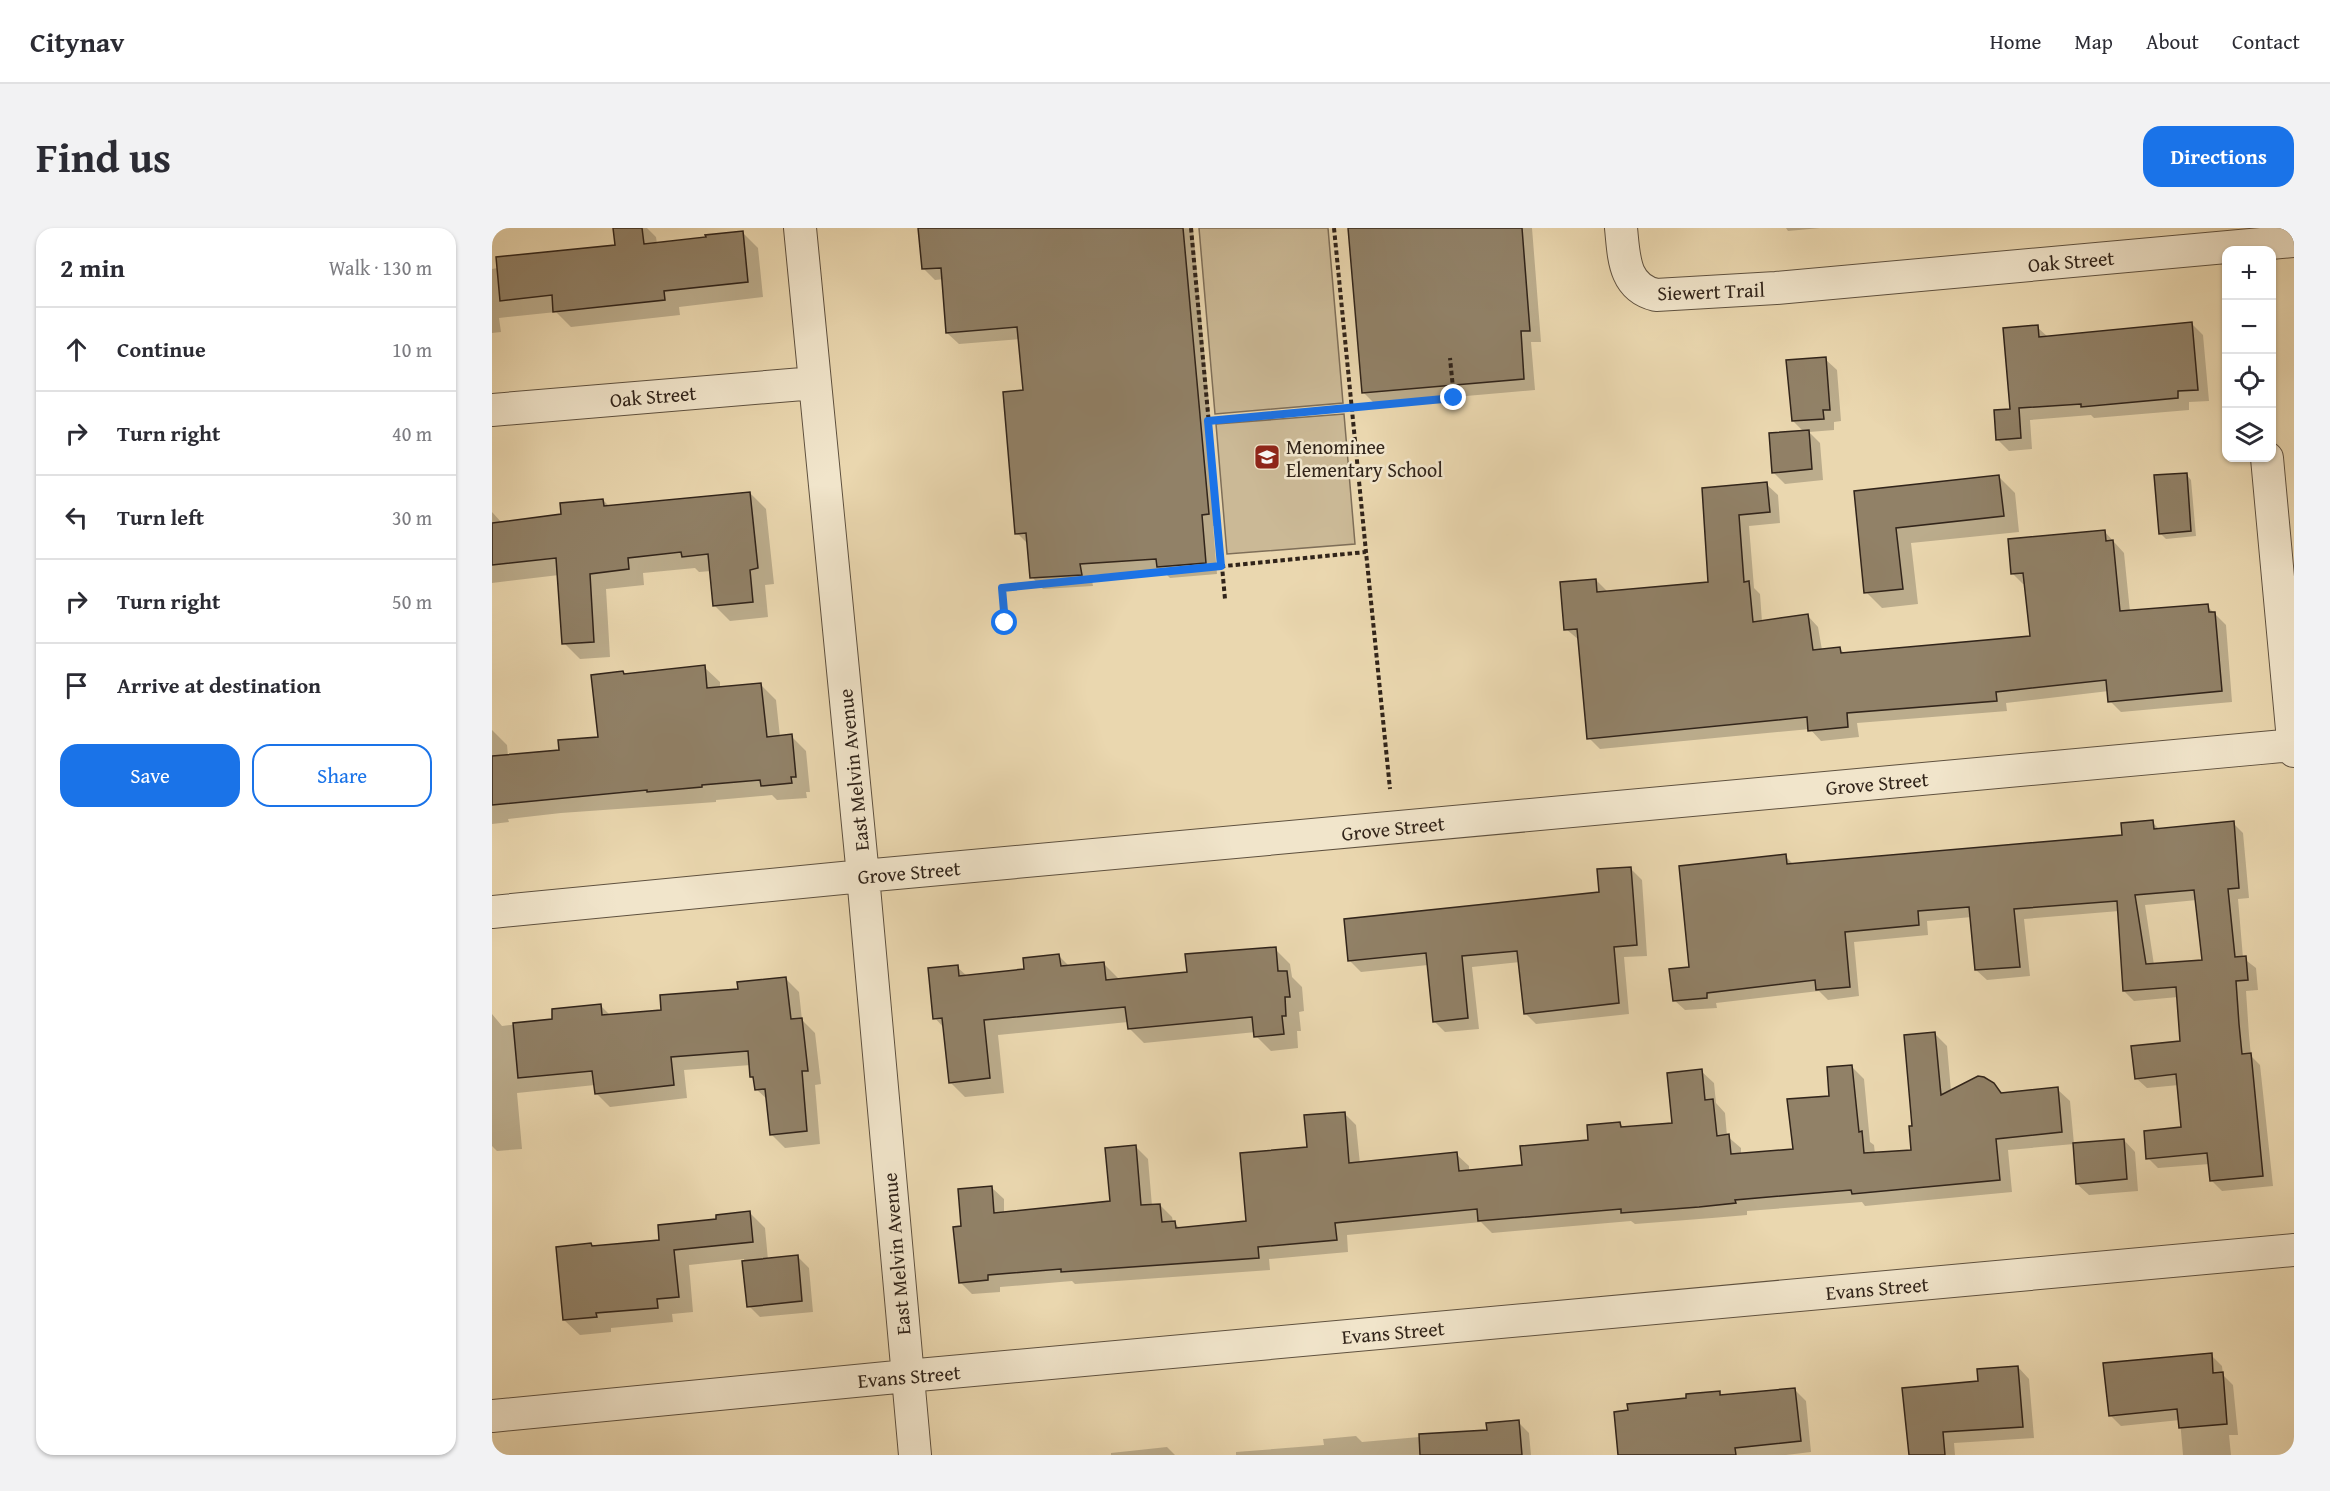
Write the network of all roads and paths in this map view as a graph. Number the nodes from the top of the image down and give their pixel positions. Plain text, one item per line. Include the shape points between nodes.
1 (800, 228) edge
2 (1191, 228) edge
3 (1334, 228) edge
4 (1622, 237) edge
5 (2247, 241) edge
6 (2294, 241) edge
7 (1848, 281) joint
8 (1450, 358) dead end
9 (1203, 365) junction
10 (1196, 366) dead end
11 (815, 383) junction
12 (1352, 408) junction
13 (492, 410) edge
14 (1208, 421) junction
15 (2267, 462) edge
16 (1366, 552) junction
17 (1221, 566) junction
18 (1225, 599) dead end
19 (1005, 623) dead end
20 (2294, 745) edge
21 (2294, 751) edge
22 (1390, 789) dead end
23 (863, 876) junction
24 (492, 912) edge
25 (2294, 1250) edge
26 (907, 1376) junction
27 (492, 1416) edge
28 (915, 1455) edge

1 - 11 street, East Melvin Avenue
2 - 9 path
3 - 12 path
4 - 7 street, Siewert Trail via 1629,278 1640,289 1656,296
5 - 6 street, Oak Street
5 - 7 street, Oak Street
8 - 12 path via 1454,398
9 - 10 path
9 - 14 path
11 - 13 street, Oak Street
11 - 23 street, East Melvin Avenue
12 - 14 path
12 - 16 path
14 - 17 path
15 - 20 street
16 - 17 path
16 - 22 path
17 - 18 path
17 - 19 path via 1002,588
20 - 21 street
20 - 23 street, Grove Street
23 - 24 street, Grove Street
23 - 26 street, East Melvin Avenue
25 - 26 street, Evans Street
26 - 27 street, Evans Street
26 - 28 street, East Melvin Avenue

